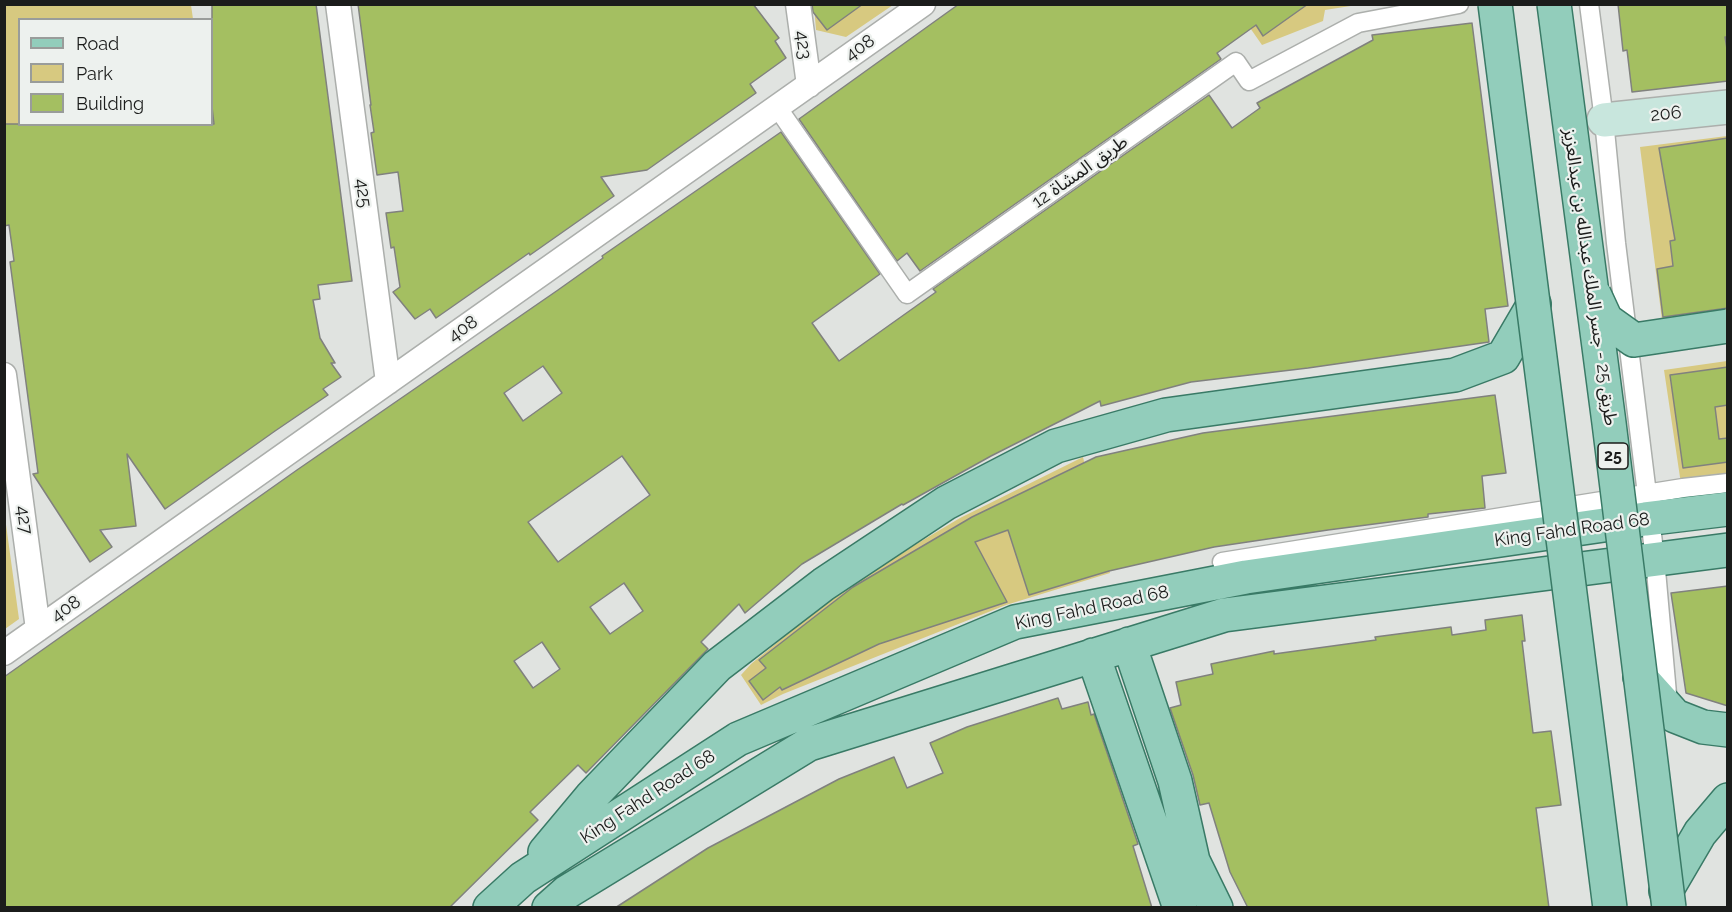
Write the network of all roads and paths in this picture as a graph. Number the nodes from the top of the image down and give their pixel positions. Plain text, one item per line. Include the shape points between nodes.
1 (338, 4) edge
2 (798, 4) edge
3 (922, 4) edge
4 (1459, 4) edge
5 (1495, 4) edge
6 (1554, 4) edge
7 (1589, 4) edge
8 (809, 85) junction
9 (777, 107) junction
10 (1728, 107) edge
11 (1604, 120) junction
12 (1591, 288) junction
13 (1534, 304) junction
14 (1728, 314) edge
15 (1627, 325) junction
16 (1728, 326) edge
17 (4, 375) edge
18 (388, 382) junction
19 (1728, 483) edge
20 (1728, 509) edge
21 (1650, 518) junction
22 (1728, 550) edge
23 (1655, 559) junction
24 (1222, 562) dead end
25 (38, 629) junction
26 (1129, 644) junction
27 (4, 653) edge
28 (1093, 655) junction
29 (1640, 677) junction
30 (1668, 710) junction
31 (1728, 730) edge
32 (1728, 800) edge
33 (523, 878) junction
34 (1668, 899) edge
35 (490, 908) edge
36 (549, 908) edge
37 (1180, 908) edge
38 (1216, 908) edge
39 (1610, 908) edge

1 - 18 street, 425
2 - 8 street, 423
3 - 8 street, 408
4 - 9 street, طريق المشاة 12 via 1358,23 1249,81 1236,62 907,294
5 - 13 main road, bridge
6 - 12 main road, طريق 25 - جسر الملك عبدالله بن عبدالعزيز / 25, bridge
7 - 11 street
8 - 9 street, 408
9 - 18 street, 408
10 - 11 main road, 206
11 - 15 street
12 - 16 main road, bridge via 1606,320 1634,340
12 - 29 main road, طريق 25 - جسر الملك عبدالله بن عبدالعزيز / 25, bridge
13 - 33 main road via 1503,357 1455,375 1166,415 1056,446 946,503 824,584 717,666 591,797
13 - 39 main road, bridge
14 - 15 street
15 - 21 street
17 - 25 street, 427
18 - 25 street, 408
19 - 24 street
20 - 21 main road, King Fahd Road 68
21 - 23 street
21 - 33 main road, King Fahd Road 68 via 1246,578 1016,622 738,738
22 - 23 main road, King Fahd Road 68
23 - 26 main road, King Fahd Road 68 via 1224,615
23 - 30 street
25 - 27 street, 408
26 - 28 main road, King Fahd Road 68
26 - 38 main road via 1175,781 1193,861
28 - 36 main road, King Fahd Road 68 via 809,744 567,892
28 - 37 main road
29 - 30 main road
29 - 34 main road, طريق 25 - جسر الملك عبدالله بن عبدالعزيز / 25, bridge
30 - 31 main road via 1703,727
32 - 34 main road via 1700,833
33 - 35 main road, King Fahd Road 68

